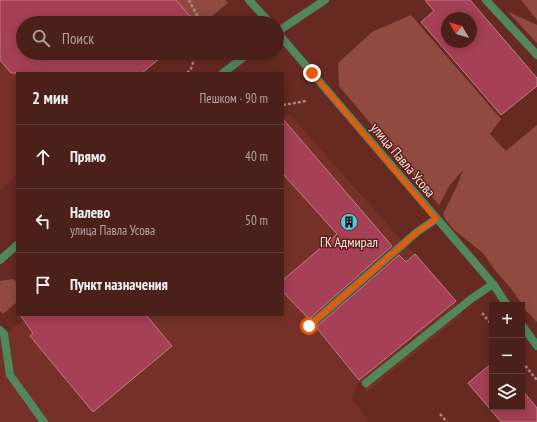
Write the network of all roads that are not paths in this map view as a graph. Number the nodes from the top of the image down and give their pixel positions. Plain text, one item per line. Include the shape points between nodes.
1 (249, 0) edge
2 (325, 0) edge
3 (486, 0) edge
4 (264, 16) edge
5 (284, 27) edge
6 (284, 40) edge
7 (537, 55) edge
8 (239, 60) edge
9 (223, 72) edge
10 (436, 219) junction
11 (16, 247) edge
12 (0, 260) edge
13 (493, 284) junction
14 (506, 302) edge
15 (309, 326) dead end
16 (525, 329) edge
17 (0, 330) edge
18 (537, 346) edge
19 (366, 383) dead end
20 (44, 422) edge

1 - 4 street
2 - 5 street
3 - 7 street
6 - 10 street, улица Павла Усова
8 - 9 street
10 - 13 street, улица Павла Усова
10 - 15 street via 417,232
11 - 12 street
13 - 14 street, улица Павла Усова
13 - 19 street
16 - 18 street
17 - 20 street via 4,334 10,374

